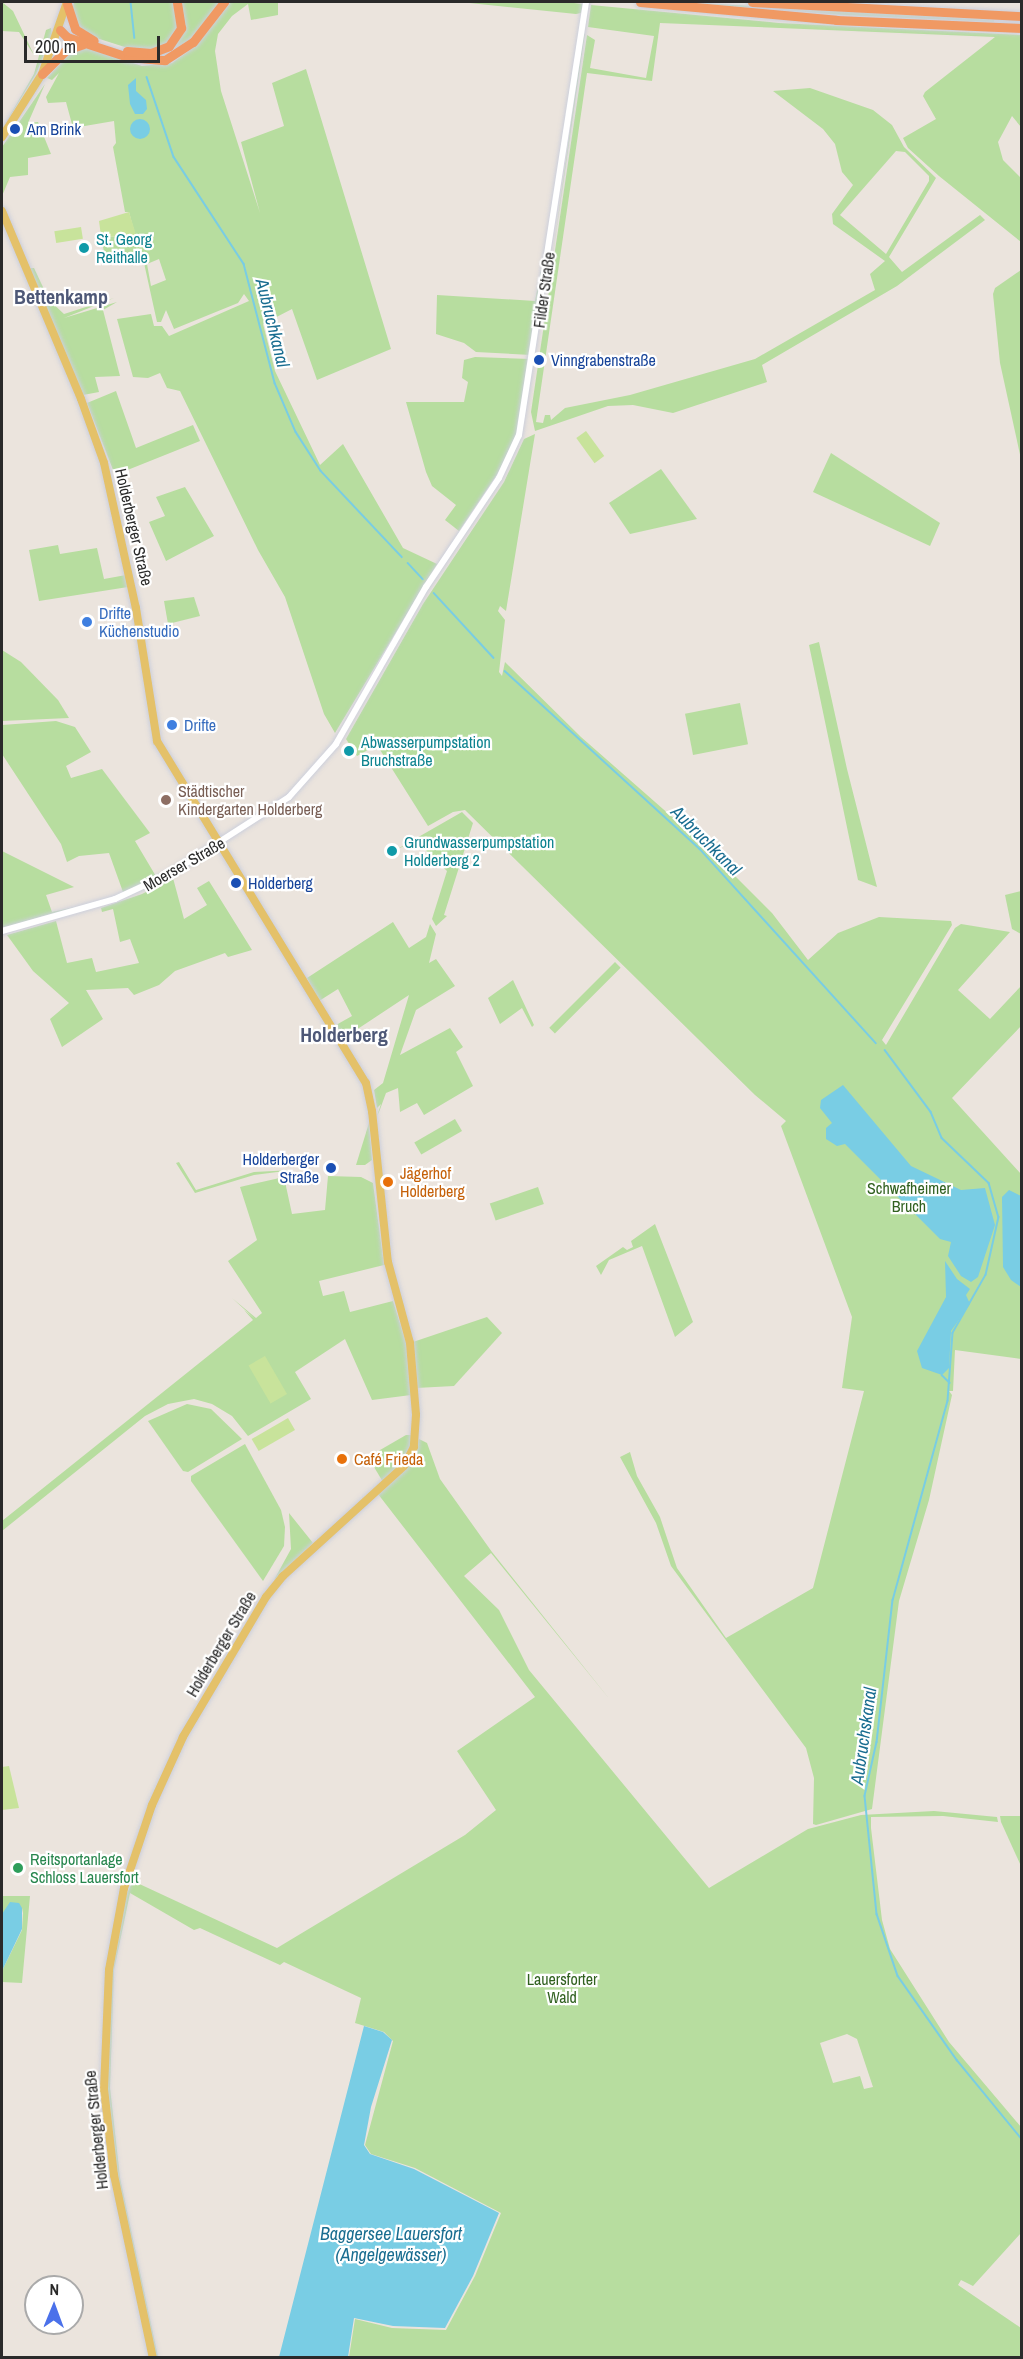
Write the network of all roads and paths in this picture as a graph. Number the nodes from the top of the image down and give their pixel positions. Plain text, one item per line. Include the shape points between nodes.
1 (177, 2) edge
2 (224, 2) edge
3 (586, 2) edge
4 (640, 2) edge
5 (752, 2) edge
6 (67, 3) edge
7 (1022, 16) edge
8 (1022, 28) edge
9 (60, 30) junction
10 (90, 42) junction
11 (42, 74) junction
12 (2, 137) edge
13 (2, 211) edge
14 (336, 744) joint
15 (218, 845) junction
16 (2, 931) edge
17 (153, 2358) edge

1 - 10 highway via 182,17 179,33 161,50 136,53
2 - 10 highway via 193,42 165,60 138,60
3 - 14 street, Filder Straße via 519,435 499,478 426,587
4 - 8 highway via 836,20
5 - 7 highway
6 - 9 main road
6 - 10 highway via 75,29
9 - 10 highway
9 - 11 main road
10 - 11 highway via 69,48
11 - 12 main road
13 - 15 main road, Holderberger Straße via 104,463 136,608 157,741
14 - 15 street, Moerser Straße via 289,797
15 - 16 street, Moerser Straße via 115,899
15 - 17 main road, Holderberger Straße via 366,1083 374,1122 388,1262 410,1343 417,1431 404,1466 283,1576 266,1597 183,1737 152,1805 124,1888 109,1970 104,2089 114,2175

